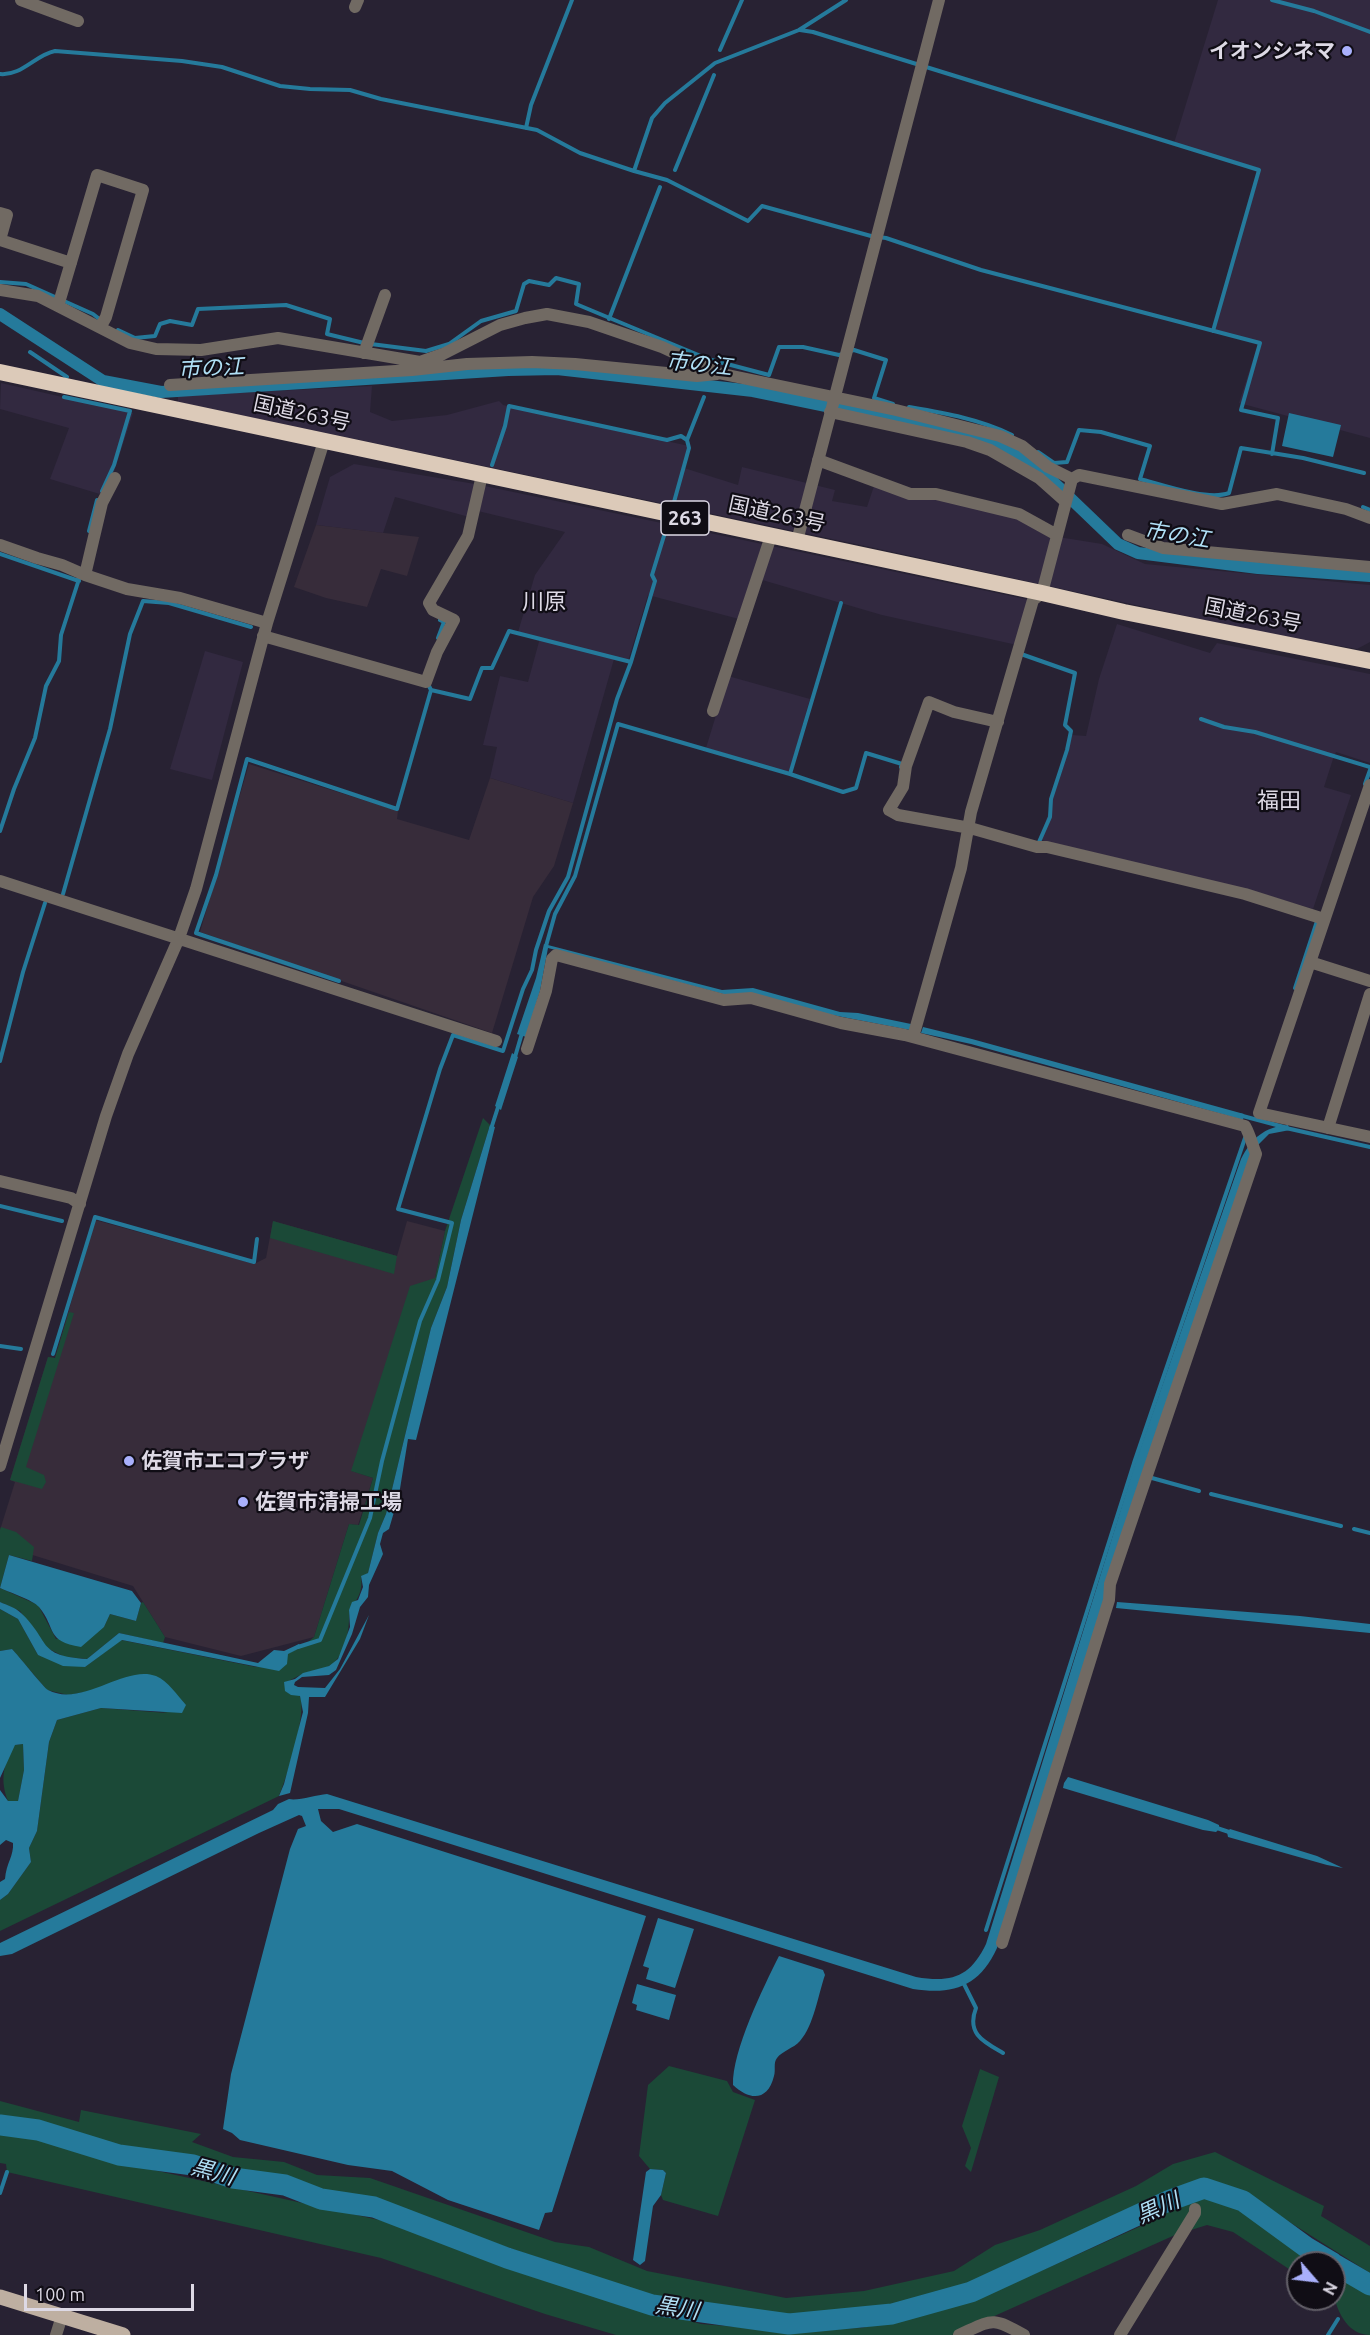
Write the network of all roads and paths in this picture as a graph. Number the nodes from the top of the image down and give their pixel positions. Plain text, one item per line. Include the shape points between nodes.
1 (21, 0) edge
2 (939, 0) edge
3 (78, 21) dead end
4 (0, 213) edge
5 (71, 263) junction
6 (0, 291) edge
7 (385, 295) dead end
8 (58, 306) junction
9 (103, 322) junction
10 (366, 346) junction
11 (0, 372) edge
12 (718, 373) junction
13 (170, 385) dead end
14 (834, 396) junction
15 (830, 412) junction
16 (324, 441) junction
17 (818, 460) junction
18 (482, 475) junction
19 (114, 478) dead end
20 (1071, 484) junction
21 (1066, 502) junction
22 (1370, 518) edge
23 (1128, 535) dead end
24 (771, 536) junction
25 (1057, 536) junction
26 (797, 541) junction
27 (0, 545) edge
28 (1370, 567) edge
29 (81, 574) junction
30 (1042, 593) junction
31 (267, 622) junction
32 (263, 636) junction
33 (1370, 661) edge
34 (713, 711) dead end
35 (994, 721) junction
36 (1370, 785) edge
37 (970, 828) junction
38 (0, 881) edge
39 (1320, 917) junction
40 (179, 938) junction
41 (1310, 962) junction
42 (1370, 981) edge
43 (1370, 994) edge
44 (914, 1031) junction
45 (496, 1041) dead end
46 (527, 1049) dead end
47 (1328, 1128) junction
48 (1370, 1137) edge
49 (0, 1181) edge
50 (80, 1204) junction
51 (0, 1466) edge
52 (1002, 1943) dead end
53 (1195, 2209) dead end
54 (0, 2297) edge
55 (62, 2316) junction
56 (56, 2335) edge
57 (123, 2335) edge
58 (959, 2335) edge
59 (1024, 2335) edge
60 (1120, 2335) edge

1 - 3 street
2 - 14 street
4 - 5 street via 7,215 0,240
5 - 8 street
5 - 9 street via 97,175 143,190
6 - 8 street via 38,296
7 - 10 street
8 - 9 street
9 - 10 street via 130,343 156,349 201,351 278,338
10 - 12 street via 420,362 500,325 547,314 615,330
11 - 16 highway, 国道263号 / 263
12 - 13 street via 697,376 532,362
12 - 14 street
14 - 15 street
14 - 20 street via 1000,436 1022,446
15 - 17 street
15 - 21 street via 967,441 1039,478
16 - 18 highway, 国道263号 / 263
16 - 31 street
17 - 25 street via 910,494 936,494 1019,514
17 - 26 street
18 - 24 highway, 国道263号 / 263
18 - 32 street via 468,536 431,607 454,620 427,678
19 - 29 street via 102,503
20 - 21 street
20 - 22 street via 1079,475 1222,504 1277,494
21 - 25 street
23 - 28 street via 1163,548
24 - 26 highway, 国道263号 / 263
24 - 34 street
25 - 30 street
26 - 30 highway, 国道263号 / 263
27 - 29 street
29 - 31 street via 127,589 180,598
30 - 33 highway, 国道263号 / 263
30 - 35 street via 1033,600
31 - 32 street
32 - 40 street via 196,889
35 - 37 street
35 - 37 street via 929,702 901,789 890,810 898,815
36 - 39 street
37 - 39 street via 1245,894
37 - 44 street
38 - 40 street
39 - 41 street
40 - 45 street
40 - 50 street via 128,1054
41 - 42 street
41 - 47 street via 1259,1113
43 - 47 street
44 - 46 street via 841,1023 751,998 724,1000 556,955
44 - 52 street via 1245,1126 1256,1154 1110,1584 1108,1604
47 - 48 street
49 - 50 street via 71,1198
50 - 51 street
53 - 60 street
54 - 55 main road
55 - 56 street
55 - 57 main road
58 - 59 street via 991,2320

